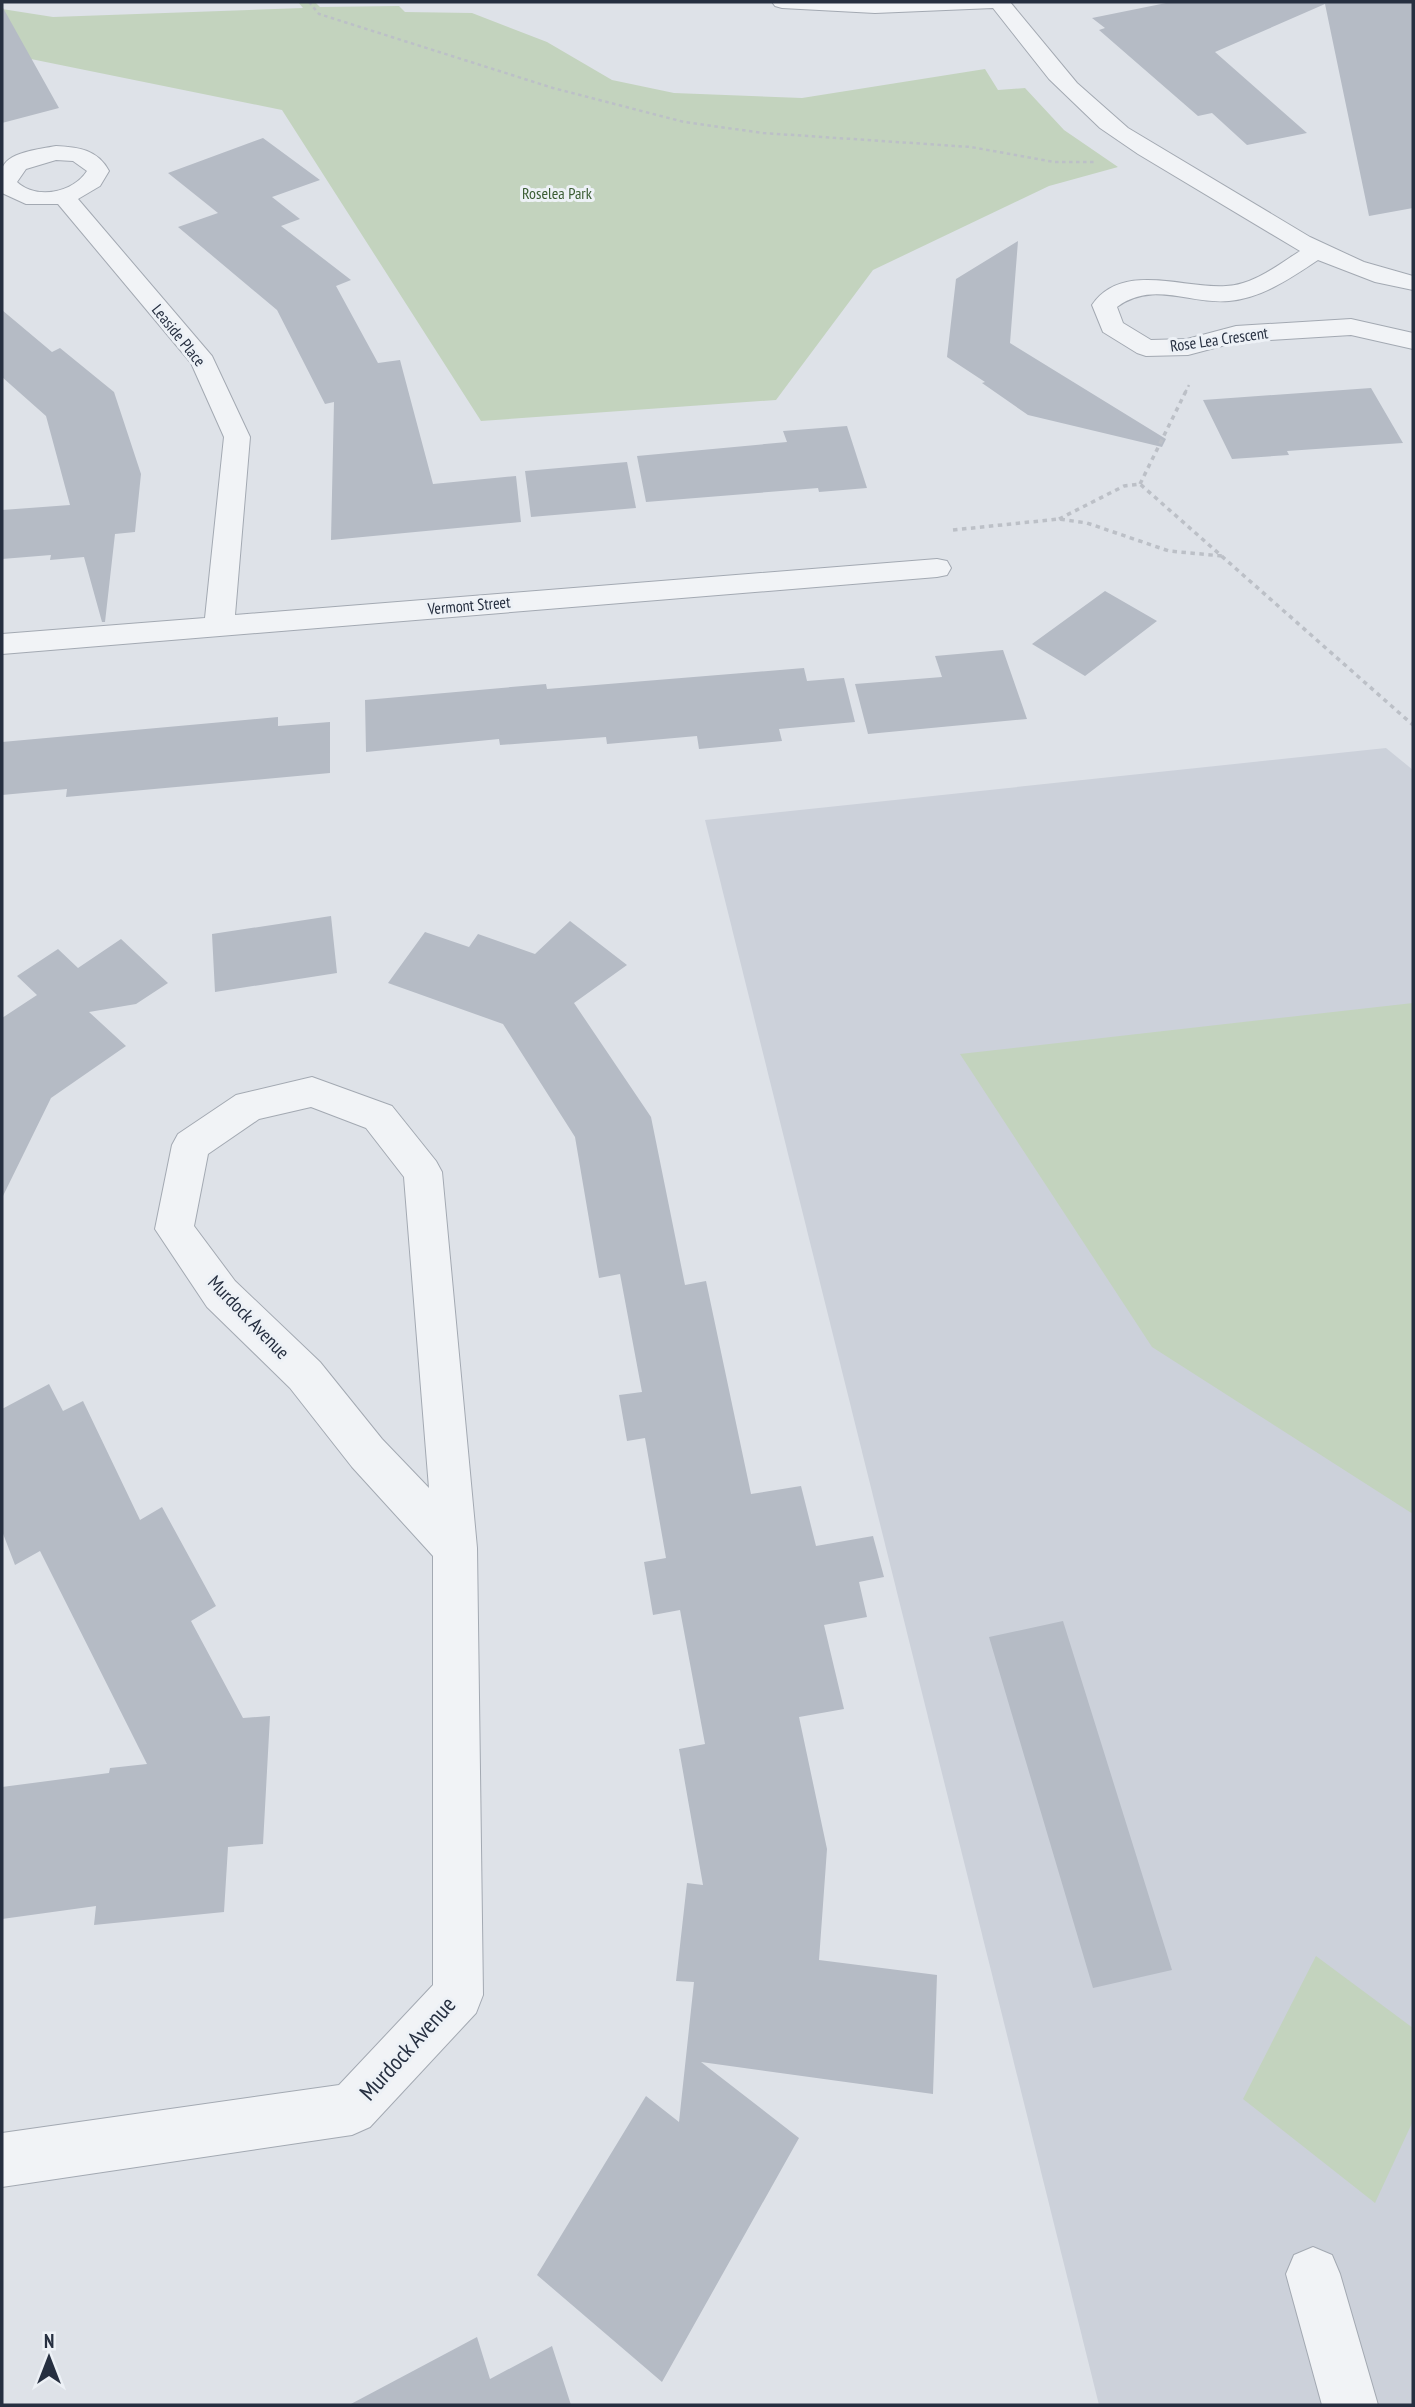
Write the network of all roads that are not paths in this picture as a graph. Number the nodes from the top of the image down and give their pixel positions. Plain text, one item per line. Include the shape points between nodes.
1 (782, 2) edge
2 (999, 2) edge
3 (63, 196) dead end
4 (1316, 251) junction
5 (1413, 283) edge
6 (1413, 341) edge
7 (937, 568) road end
8 (219, 624) junction
9 (2, 644) edge
10 (455, 1548) junction
11 (2, 2160) edge
12 (1313, 2274) dead end
13 (1350, 2405) edge

1 - 2 street via 875,8
2 - 4 street via 1098,116
3 - 8 street, Leaside Place via 203,361 237,437
4 - 5 street via 1379,277
4 - 6 street, Rose Lea Crescent via 1268,282 1228,294 1167,287 1124,290 1104,305 1112,327 1146,348 1188,347 1236,334 1351,327
7 - 8 street, Vermont Street
8 - 9 street, Vermont Street
10 - 10 street, Murdock Avenue via 423,1172 379,1117 312,1092 249,1106 191,1145 174,1229 221,1294 305,1375 367,1453
10 - 11 street, Murdock Avenue via 458,1995 352,2109
12 - 13 street

